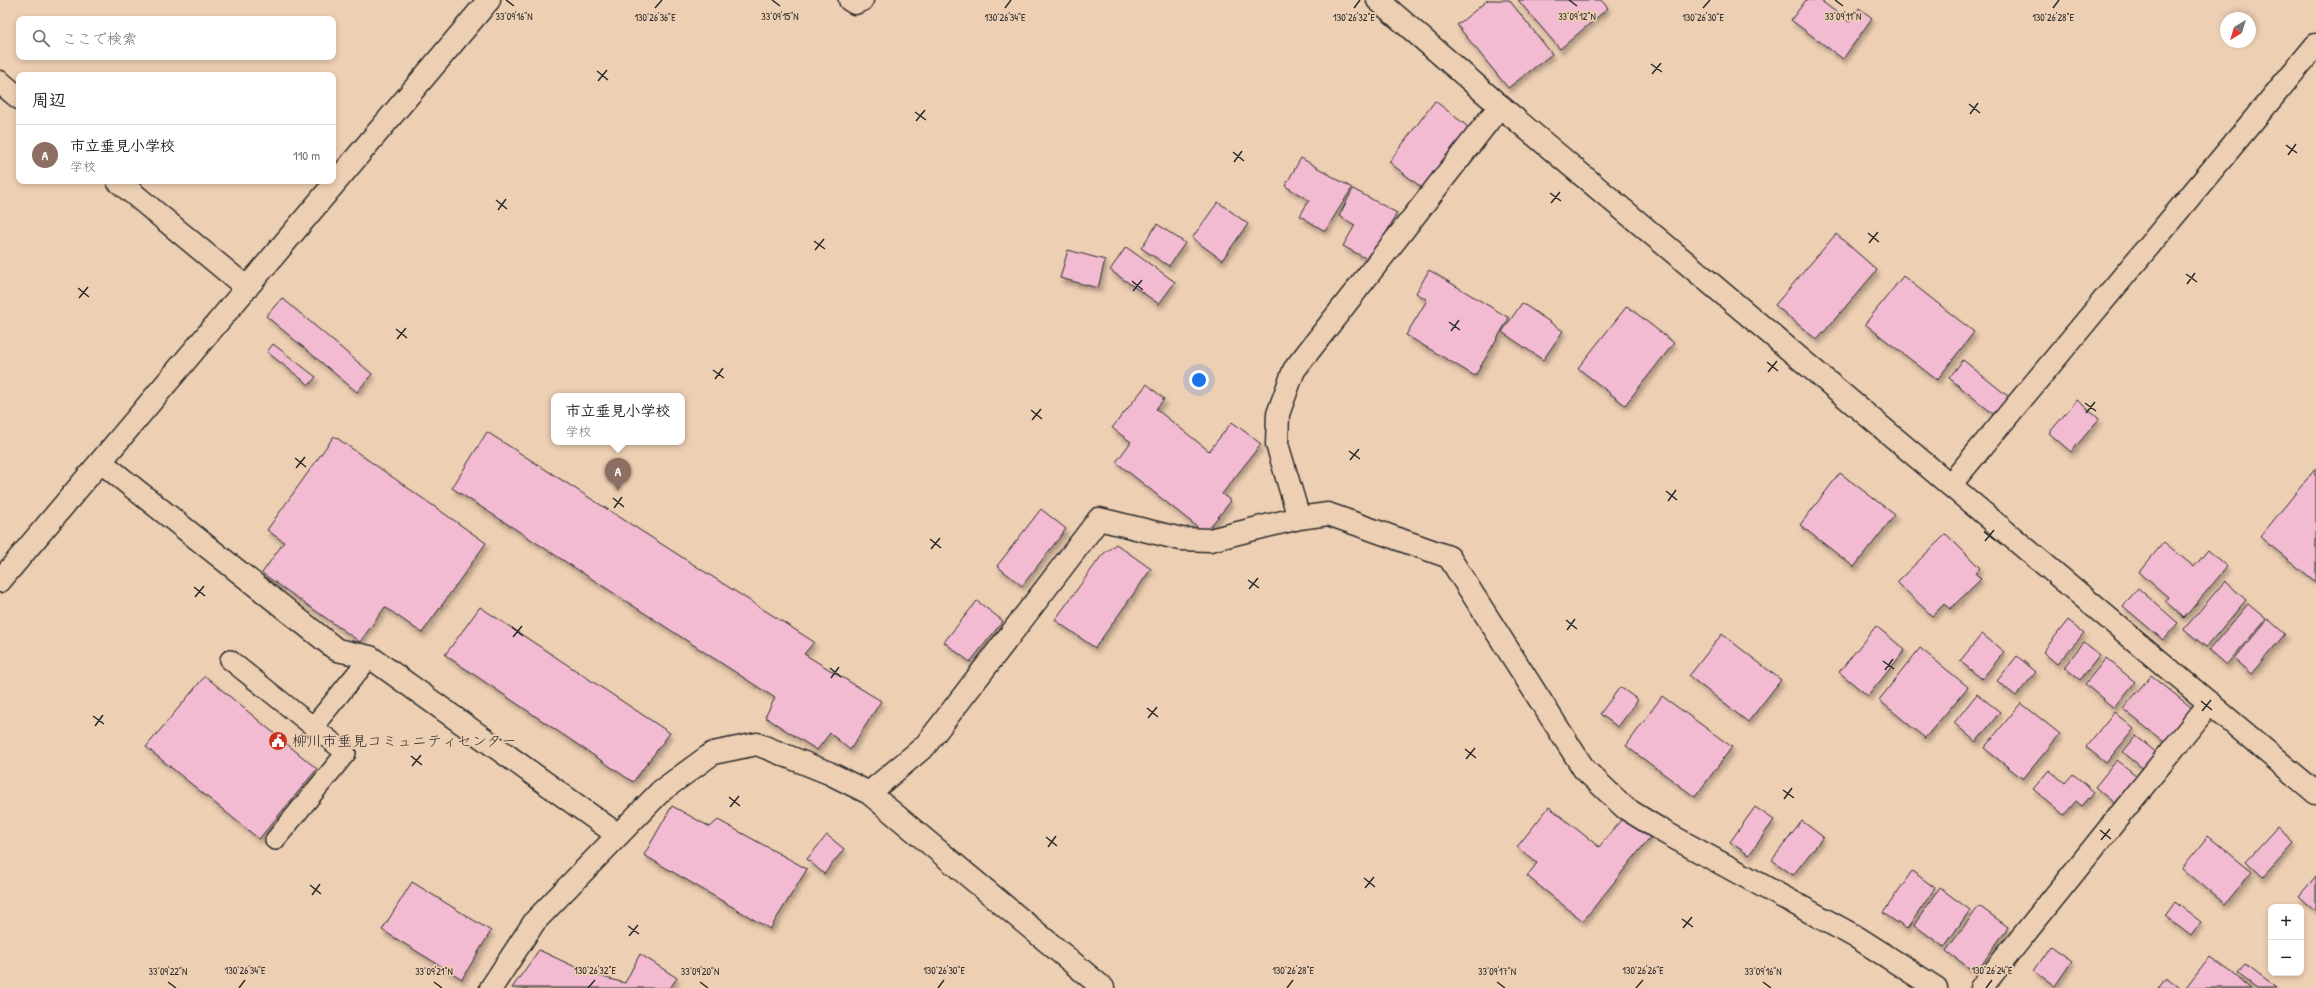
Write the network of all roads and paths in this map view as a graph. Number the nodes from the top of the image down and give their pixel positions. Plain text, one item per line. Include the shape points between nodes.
1 (489, 0) edge
2 (850, 0) edge
3 (862, 0) edge
4 (1378, 0) edge
5 (2316, 45) edge
6 (0, 82) edge
7 (16, 95) edge
8 (1500, 106) junction
9 (336, 182) edge
10 (122, 184) edge
11 (334, 184) edge
12 (247, 288) junction
13 (101, 462) junction
14 (1950, 484) junction
15 (1299, 518) junction
16 (0, 581) edge
17 (370, 657) junction
18 (230, 660) dead end
19 (2210, 703) junction
20 (314, 727) junction
21 (869, 793) junction
22 (2316, 793) edge
23 (618, 835) junction
24 (275, 840) dead end
25 (491, 988) edge
26 (1103, 988) edge
27 (1936, 988) edge
28 (1980, 988) edge

1 - 9 street
2 - 3 street via 855,3
4 - 8 street
5 - 14 street
6 - 7 street
8 - 14 street
8 - 15 street via 1294,370 1278,414 1276,444
10 - 12 street
11 - 12 street
12 - 13 street
13 - 16 street
13 - 17 street via 337,650
14 - 19 street
15 - 21 street via 1210,540 1180,538 1099,519 925,746
15 - 27 street via 1328,514 1449,557 1584,770 1625,808 1858,938
17 - 20 lane
17 - 23 street
18 - 20 lane
19 - 22 street
19 - 28 street
20 - 24 lane via 346,753
21 - 23 street via 757,744 713,753 661,791
21 - 26 street
23 - 25 street via 535,921

